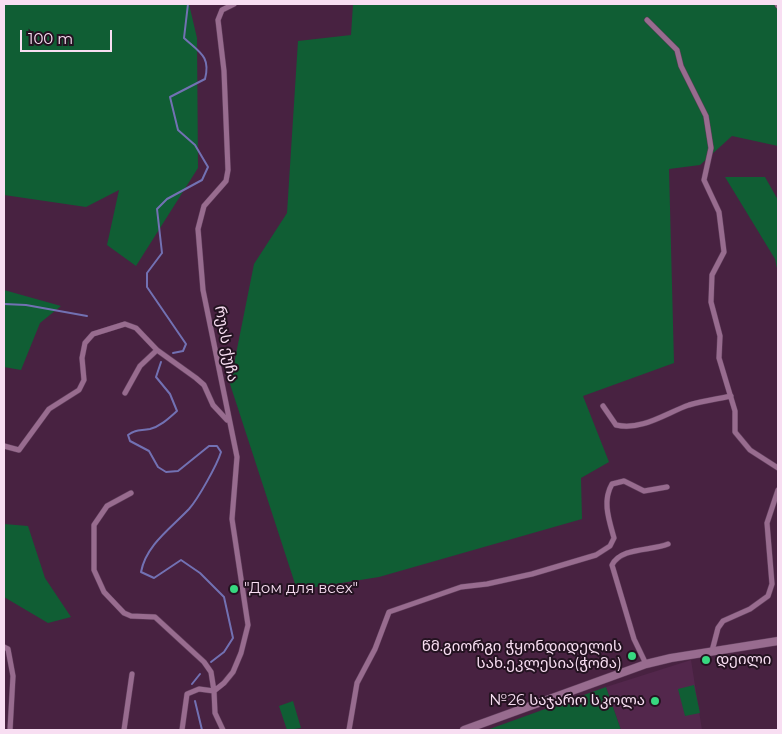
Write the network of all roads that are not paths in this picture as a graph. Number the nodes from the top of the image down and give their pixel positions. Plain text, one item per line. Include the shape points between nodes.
1 (234, 4) edge
2 (647, 20) dead end
3 (158, 350) junction
4 (125, 393) dead end
5 (731, 396) junction
6 (603, 406) dead end
7 (228, 420) junction
8 (4, 446) edge
9 (778, 468) edge
10 (666, 487) dead end
11 (778, 490) edge
12 (131, 493) dead end
13 (668, 544) dead end
14 (778, 641) edge
15 (4, 647) edge
16 (712, 651) junction
17 (646, 664) junction
18 (132, 674) dead end
19 (214, 691) junction
20 (7, 708) edge
21 (10, 730) edge
22 (124, 730) edge
23 (182, 730) edge
24 (222, 730) edge
25 (348, 730) edge
26 (464, 730) edge

1 - 7 street, რუას ქუჩა via 222,10 218,20 224,71 228,170 226,181 204,206 198,229 204,290
2 - 5 street via 677,50 706,116 711,148 704,180 719,212 724,252 712,275 711,302 720,336 719,358
3 - 4 street via 140,366
3 - 7 street via 204,385 214,405
3 - 8 street via 136,328 125,324 93,334 86,343 82,358 84,380 79,390 49,409 19,450
5 - 6 street via 624,427 616,425
5 - 9 street via 735,432 750,450
7 - 19 street, რუას ქუჩა via 237,457 232,519 248,625 242,653 233,672
10 - 25 street via 644,491 624,481 612,484 607,493 607,508 614,538 610,546 596,555 532,574 461,587 389,612 357,683
11 - 16 street via 766,523 772,584 768,596 723,622 718,628
12 - 19 street via 107,506 94,525 94,570 104,592 124,613 155,617 204,662 211,672
13 - 17 street via 643,549 619,558 612,565 634,639
14 - 16 main road
15 - 20 street via 8,650 13,676
16 - 17 main road
17 - 26 main road
18 - 22 street
19 - 23 street via 200,690 187,694
19 - 24 street via 215,713
20 - 21 street

